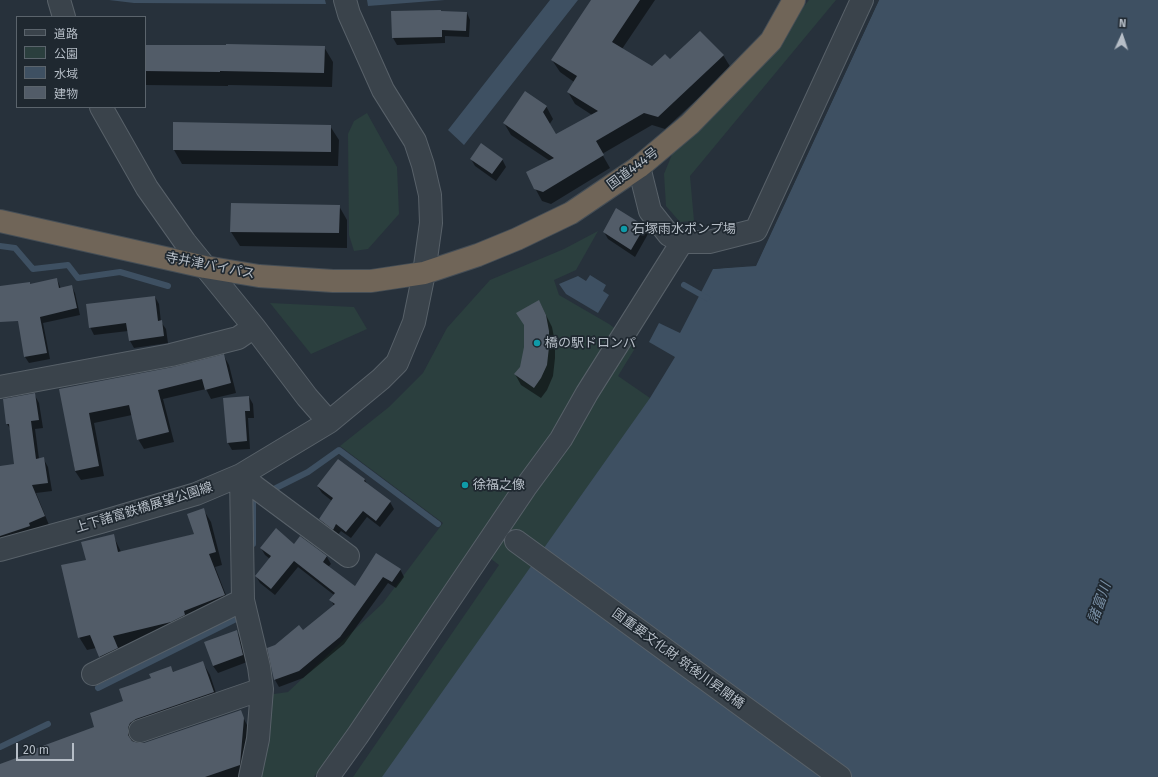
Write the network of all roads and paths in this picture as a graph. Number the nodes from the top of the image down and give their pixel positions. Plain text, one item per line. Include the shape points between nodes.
1 (59, 0) edge
2 (794, 0) edge
3 (862, 0) edge
4 (347, 7) edge
5 (64, 16) edge
6 (102, 108) edge
7 (639, 167) junction
8 (0, 221) edge
9 (682, 242) junction
10 (205, 267) junction
11 (424, 273) junction
12 (254, 327) junction
13 (0, 387) edge
14 (329, 422) junction
15 (241, 475) junction
16 (516, 541) dead end
17 (0, 550) edge
18 (348, 556) dead end
19 (243, 600) junction
20 (93, 674) dead end
21 (262, 689) junction
22 (140, 731) dead end
23 (250, 777) edge
24 (328, 777) edge
25 (840, 777) edge

1 - 5 street
2 - 7 highway, 国道444号 via 770,41 690,124
3 - 9 street via 756,230 709,242
4 - 11 street, 上下諸富鉄橋展望公園線 via 383,90 415,141 423,165 430,194 430,223
6 - 10 street via 147,188
7 - 9 street via 650,211 669,235
7 - 11 highway, 国道444号 via 571,213 478,255
8 - 10 highway, 寺井津バイパス
9 - 24 street via 561,439
10 - 11 highway, 寺井津バイパス via 259,276 333,280 371,281
10 - 12 street
11 - 14 street, 上下諸富鉄橋展望公園線 via 414,322 397,363
12 - 13 street via 238,338 171,355
12 - 14 street
14 - 15 street, 上下諸富鉄橋展望公園線
15 - 17 street, 上下諸富鉄橋展望公園線 via 196,494
15 - 18 street
15 - 19 street
16 - 25 street, 国重要文化財 筑後川昇開橋
19 - 20 street
19 - 21 street
21 - 22 street
21 - 23 street via 258,739

